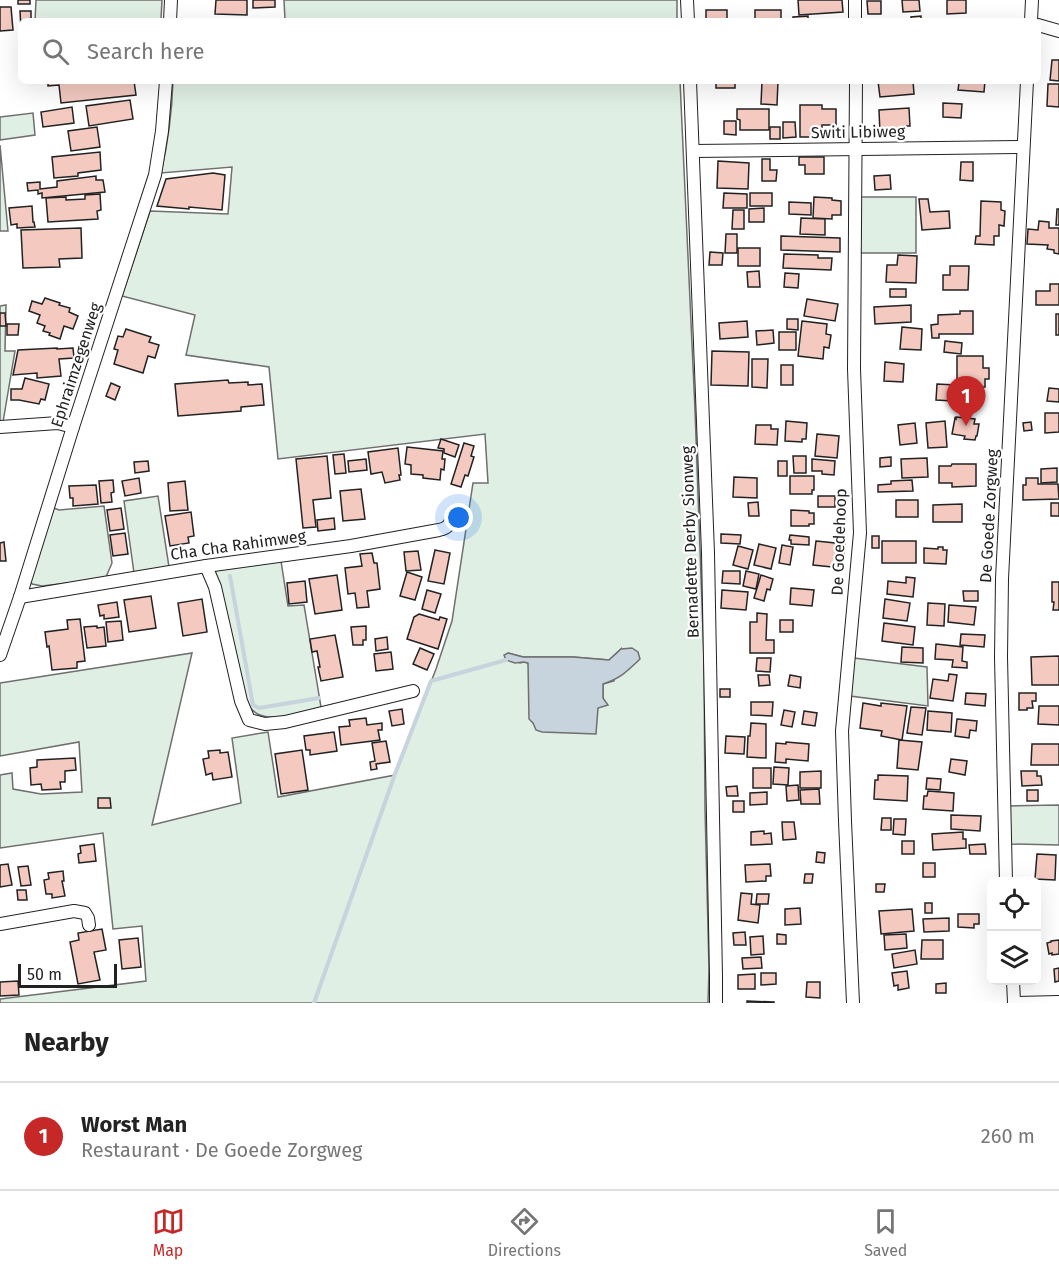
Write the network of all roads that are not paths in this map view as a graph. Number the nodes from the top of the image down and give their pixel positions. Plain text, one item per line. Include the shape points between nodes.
1 (171, 0) edge
2 (687, 0) edge
3 (855, 0) edge
4 (1032, 0) edge
5 (170, 18) edge
6 (688, 18) edge
7 (855, 18) edge
8 (1031, 18) edge
9 (1041, 26) edge
10 (1059, 31) edge
11 (166, 84) edge
12 (690, 84) edge
13 (856, 84) edge
14 (1027, 84) edge
15 (1023, 147) junction
16 (855, 148) junction
17 (693, 152) junction
18 (0, 427) edge
19 (73, 427) junction
20 (452, 516) dead end
21 (206, 566) junction
22 (20, 597) junction
23 (0, 656) edge
24 (413, 691) dead end
25 (1006, 877) edge
26 (0, 924) edge
27 (89, 925) dead end
28 (1013, 985) edge
29 (1059, 1002) edge
30 (716, 1003) edge
31 (853, 1003) edge
32 (1014, 1003) edge

1 - 5 street
2 - 6 street
3 - 7 street
4 - 8 street
9 - 10 street
11 - 19 street, Ephraimzegenweg via 155,175
12 - 17 street, Bernadette Derby Sionweg
13 - 16 street, De Goedehoop
14 - 15 street, De Goede Zorgweg
15 - 16 street, Switi Libiweg
15 - 25 street, De Goede Zorgweg via 1002,579
16 - 17 street, Switi Libiweg
16 - 31 street, De Goedehoop via 854,369 860,533 842,731
17 - 30 street, Bernadette Derby Sionweg via 708,554
18 - 19 street via 58,423
19 - 22 street, Ephraimzegenweg
20 - 21 street, Cha Cha Rahimweg via 450,525 439,530
21 - 22 street, Cha Cha Rahimweg
21 - 24 street via 215,587 241,701 249,720 265,724 285,722
22 - 23 street, Ephraimzegenweg
26 - 27 street via 74,911 85,913
28 - 32 street
29 - 32 street

